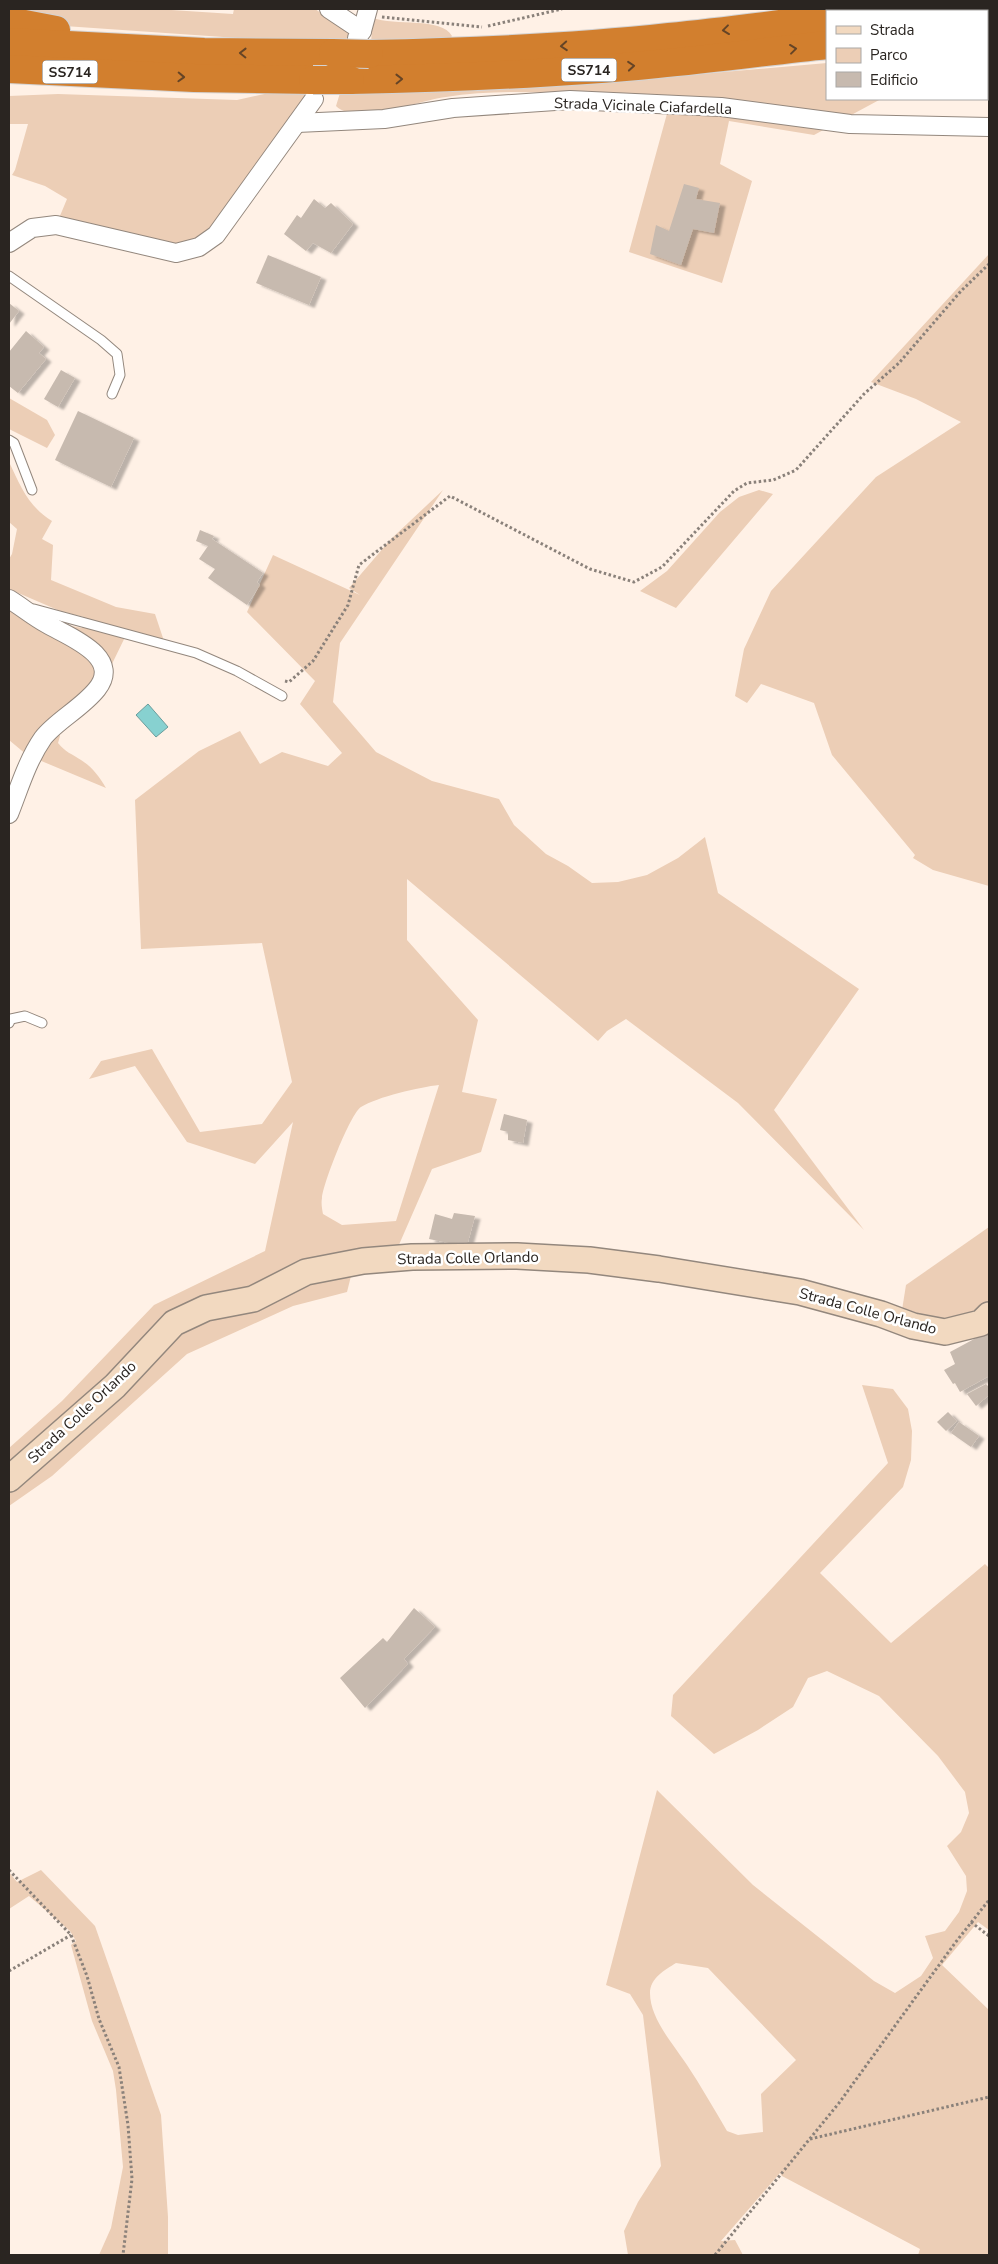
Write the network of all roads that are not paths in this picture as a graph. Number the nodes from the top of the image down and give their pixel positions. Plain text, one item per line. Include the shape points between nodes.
1 (329, 9) edge
2 (367, 11) edge
3 (826, 18) edge
4 (9, 21) edge
5 (9, 42) edge
6 (355, 45) junction
7 (826, 45) edge
8 (118, 48) junction
9 (9, 69) edge
10 (132, 75) junction
11 (9, 87) edge
12 (314, 90) junction
13 (297, 123) junction
14 (989, 127) edge
15 (9, 242) edge
16 (9, 276) edge
17 (112, 394) dead end
18 (9, 440) edge
19 (32, 490) dead end
20 (14, 602) edge
21 (282, 696) dead end
22 (9, 814) edge
23 (9, 1023) edge
24 (42, 1023) dead end
25 (989, 1315) edge
26 (9, 1479) edge

1 - 6 street
2 - 6 street
3 -> 6 highway, SS714 via 597,44 472,52
4 - 8 highway via 96,34
5 - 8 highway, SS714
6 -> 8 highway, SS714
12 -> 7 highway, SS714, bridge via 350,80 583,70
9 - 10 highway, SS714
10 - 11 highway via 106,88
10 -> 12 highway, SS714
12 - 13 street
13 - 14 street, Strada Vicinale Ciafardella via 384,119 452,108 570,100 721,107 850,124
13 - 15 street via 216,235 199,247 176,253 56,225 32,228
16 - 17 lane via 117,354 120,375
18 - 19 lane via 14,443
20 - 21 lane via 196,653
20 - 22 street via 84,643 102,664 102,676 98,688 86,701 44,737 30,760
23 - 24 lane via 11,1019 25,1016
25 - 26 street, Strada Colle Orlando via 981,1323 945,1332 913,1326 800,1292 659,1268 517,1256 363,1261 306,1272 253,1299 206,1308 174,1323 116,1386

